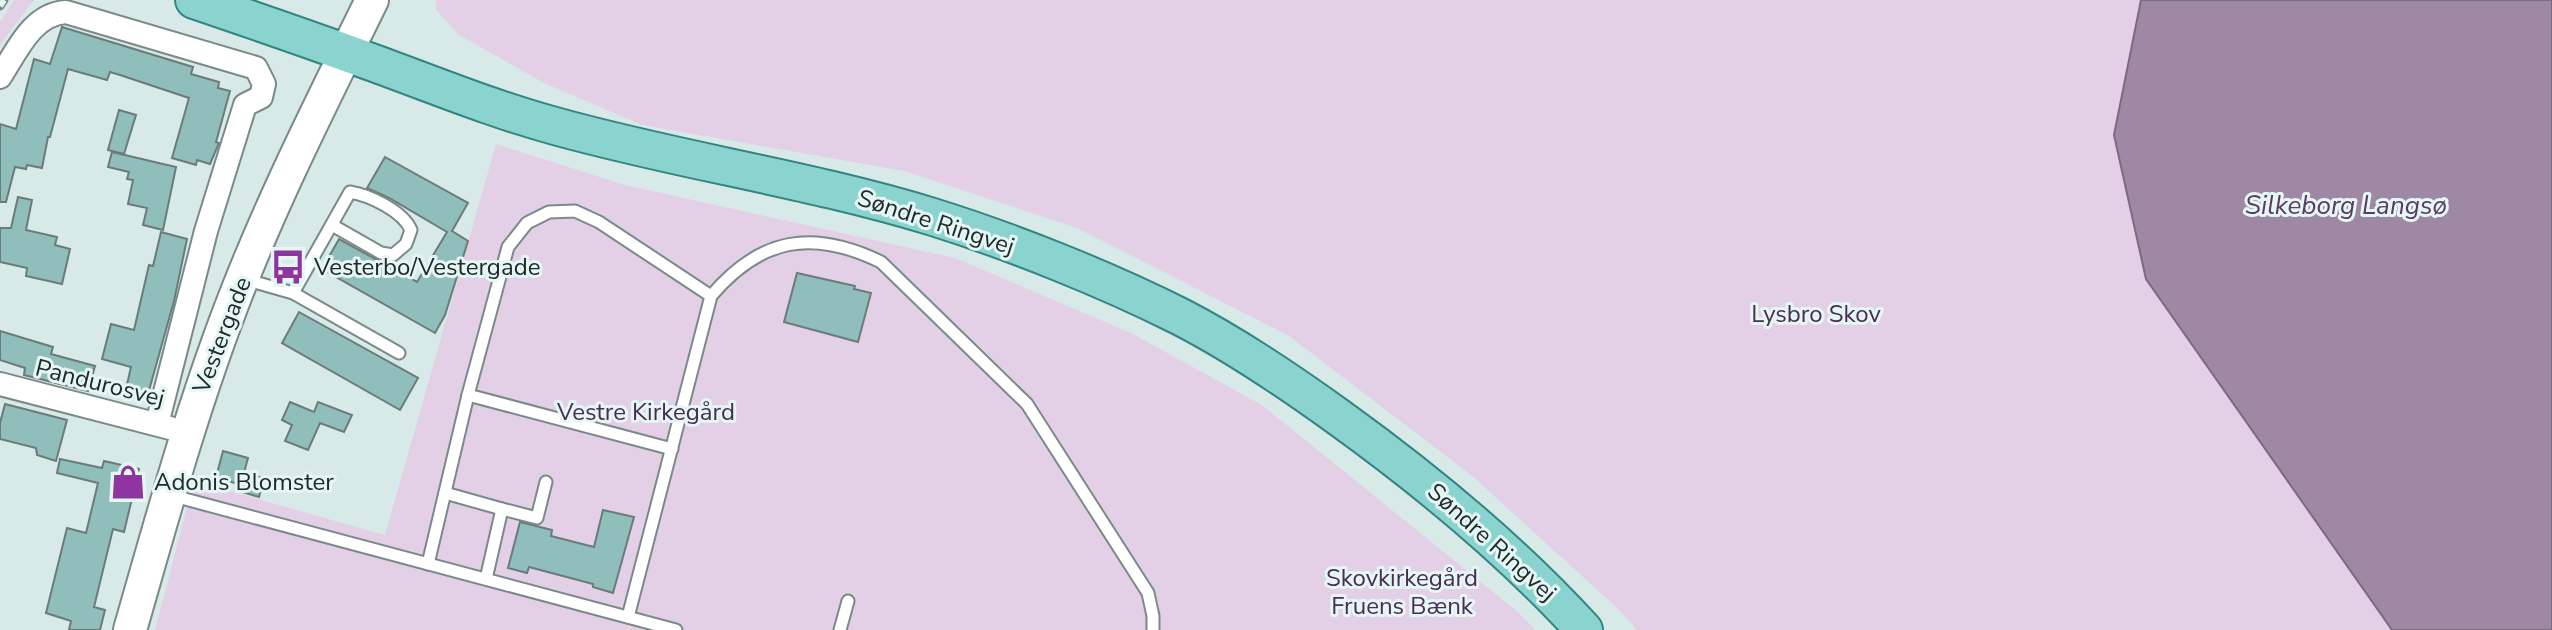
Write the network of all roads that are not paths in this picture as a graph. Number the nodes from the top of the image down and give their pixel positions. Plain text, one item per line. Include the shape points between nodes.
1 (194, 0) edge
2 (372, 0) edge
3 (346, 52) junction
4 (0, 77) edge
5 (332, 225) junction
6 (243, 279) junction
7 (293, 293) junction
8 (711, 296) junction
9 (399, 353) dead end
10 (0, 384) edge
11 (468, 395) junction
12 (172, 428) junction
13 (672, 449) junction
14 (546, 482) dead end
15 (445, 493) junction
16 (168, 494) junction
17 (502, 509) junction
18 (428, 564) junction
19 (486, 579) junction
20 (848, 601) dead end
21 (628, 617) junction
22 (130, 630) edge
23 (676, 630) edge
24 (840, 630) edge
25 (1153, 630) edge
26 (1584, 630) edge

1 - 3 main road, Søndre Ringvej
2 - 3 street, Vestergade
3 - 6 street, Vestergade
3 - 26 main road, Søndre Ringvej via 552,125 792,179 935,218 1050,260 1180,317 1285,379 1392,456 1522,566
4 - 12 street via 33,28 51,13 66,12 256,68 264,84 261,97 245,105 206,231
5 - 5 lane via 350,192 407,220 411,230 406,244 393,255
5 - 7 lane
6 - 7 lane
6 - 12 street, Vestergade
7 - 9 lane
8 - 11 lane via 599,222 575,211 549,212 527,223 508,247
8 - 13 lane
8 - 25 lane via 752,258 788,245 822,241 881,262 1027,404 1148,593
10 - 12 street, Pandurosvej
11 - 13 lane
11 - 15 lane
12 - 16 street, Vestergade
13 - 21 lane
14 - 17 lane via 537,518
15 - 17 lane
15 - 18 lane
16 - 18 lane
16 - 22 street, Vestergade
17 - 19 lane
18 - 19 lane
19 - 21 lane
20 - 24 lane
21 - 23 lane

